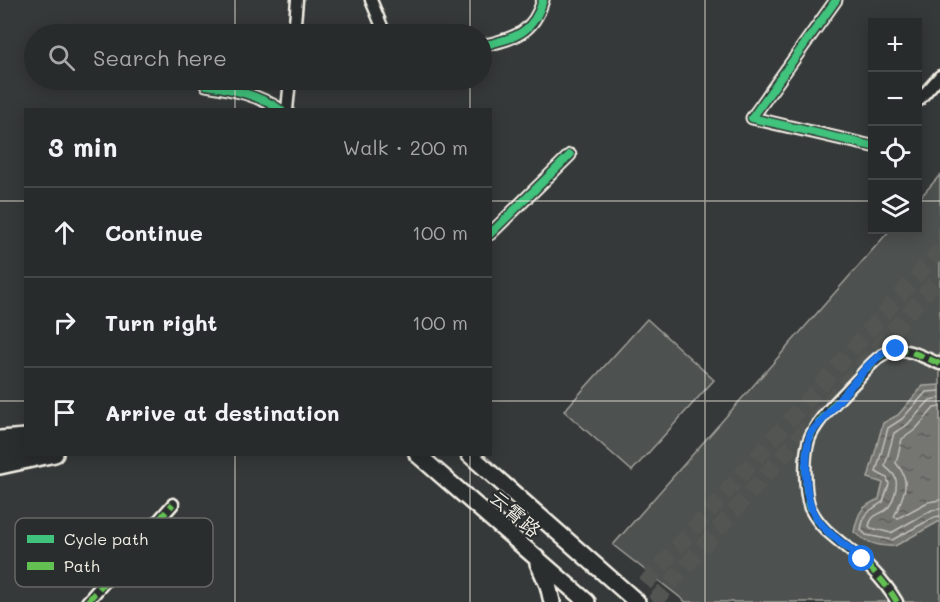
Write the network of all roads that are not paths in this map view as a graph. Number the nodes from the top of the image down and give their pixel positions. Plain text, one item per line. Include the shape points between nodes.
1 (297, 0) edge
2 (371, 0) edge
3 (543, 0) edge
4 (836, 0) edge
5 (295, 24) edge
6 (381, 24) edge
7 (492, 44) edge
8 (940, 76) edge
9 (233, 90) edge
10 (289, 90) edge
11 (922, 96) edge
12 (278, 108) edge
13 (287, 108) edge
14 (868, 145) edge
15 (570, 155) dead end
16 (492, 232) edge
17 (940, 364) edge
18 (24, 437) edge
19 (0, 439) edge
20 (24, 450) edge
21 (0, 453) edge
22 (46, 456) edge
23 (50, 456) edge
24 (419, 456) edge
25 (471, 456) edge
26 (0, 466) edge
27 (0, 475) edge
28 (173, 504) dead end
29 (161, 518) edge
30 (519, 544) junction
31 (100, 587) edge
32 (87, 602) edge
33 (552, 602) edge
34 (587, 602) edge
35 (637, 602) edge
36 (897, 602) edge

1 - 5 street
2 - 6 street
3 - 7 street via 538,17 518,37
4 - 14 street via 752,118
8 - 11 street
9 - 12 street
10 - 13 street
15 - 16 street
17 - 36 street via 904,350 881,354 823,418 807,444 807,495 813,514 872,569
18 - 19 main road
20 - 21 highway
22 - 26 main road
23 - 27 street
24 - 30 main road, 云霄路
25 - 35 main road, 云霄路
28 - 29 street
30 - 33 main road via 536,560
30 - 34 main road, 云霄路
31 - 32 street

